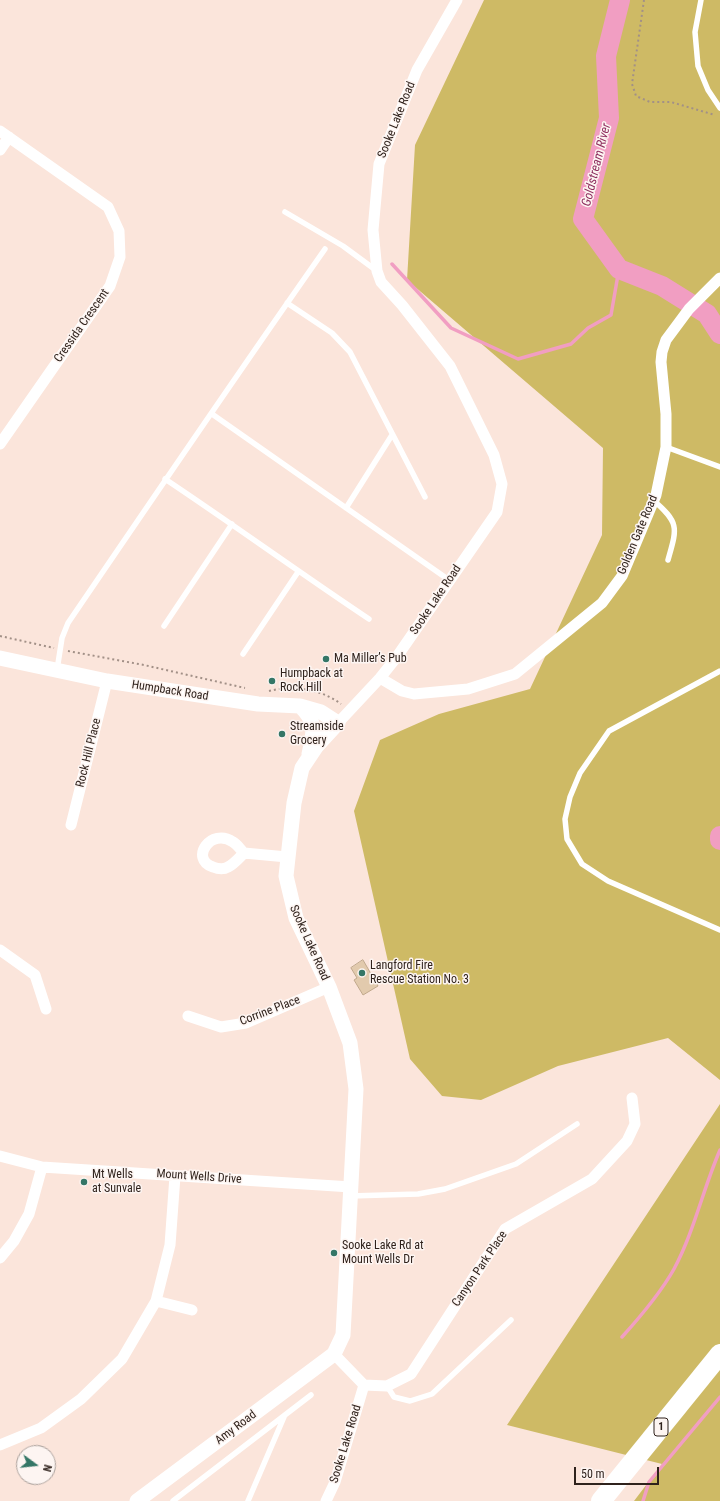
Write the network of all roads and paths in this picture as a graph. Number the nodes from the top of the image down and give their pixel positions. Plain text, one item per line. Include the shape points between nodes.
1 (457, 0) edge
2 (644, 0) edge
3 (702, 0) edge
4 (720, 108) edge
5 (720, 116) edge
6 (5, 134) edge
7 (0, 150) edge
8 (285, 212) dead end
9 (325, 249) dead end
10 (377, 271) junction
11 (720, 278) edge
12 (287, 303) junction
13 (212, 414) junction
14 (392, 436) junction
15 (0, 444) edge
16 (666, 447) junction
17 (720, 467) edge
18 (164, 479) junction
19 (425, 497) dead end
20 (653, 500) junction
21 (346, 508) junction
22 (232, 524) junction
23 (668, 560) dead end
24 (298, 572) junction
25 (449, 580) junction
26 (369, 619) dead end
27 (164, 626) dead end
28 (0, 636) edge
29 (60, 649) junction
30 (243, 654) dead end
31 (0, 658) edge
32 (57, 670) junction
33 (720, 671) edge
34 (380, 678) junction
35 (107, 681) junction
36 (249, 688) dead end
37 (300, 706) junction
38 (338, 723) junction
39 (309, 757) junction
40 (71, 825) dead end
41 (244, 853) dead end
42 (287, 857) junction
43 (720, 930) edge
44 (0, 950) edge
45 (329, 987) junction
46 (46, 1009) dead end
47 (188, 1016) dead end
48 (632, 1098) dead end
49 (577, 1124) dead end
50 (0, 1156) edge
51 (42, 1167) junction
52 (175, 1176) junction
53 (350, 1192) junction
54 (0, 1258) edge
55 (156, 1301) junction
56 (192, 1310) dead end
57 (511, 1320) dead end
58 (334, 1354) junction
59 (720, 1354) edge
60 (720, 1374) edge
61 (364, 1386) junction
62 (387, 1386) junction
63 (311, 1395) dead end
64 (285, 1415) junction
65 (0, 1445) edge
66 (142, 1499) edge
67 (173, 1501) edge
68 (248, 1501) edge
69 (326, 1501) edge
70 (601, 1501) edge
71 (618, 1501) edge

1 - 10 street, Sooke Lake Road via 417,70 379,164 373,230
2 - 5 path via 632,84 636,96 650,102 671,102
3 - 4 lane via 695,32 698,66 708,90
6 - 7 street
6 - 15 street, Cressida Crescent via 108,207 119,231 120,257 110,286
8 - 10 lane via 343,246
9 - 12 lane
10 - 25 street, Sooke Lake Road via 381,282 450,366 494,455 502,484 497,512
11 - 16 street, Golden Gate Road via 673,329 662,352
12 - 13 lane
12 - 14 lane via 332,333 350,352
13 - 18 lane
13 - 21 lane
14 - 19 lane
14 - 21 lane
16 - 17 lane
16 - 20 street, Golden Gate Road
18 - 22 lane
18 - 29 lane via 68,623
20 - 23 lane via 669,514 674,523 674,536
20 - 34 street, Golden Gate Road via 622,576 602,603 515,674 468,689 414,694 402,691
21 - 25 lane
22 - 24 lane
22 - 27 lane
24 - 26 lane
24 - 30 lane
25 - 34 street, Sooke Lake Road
28 - 29 path
29 - 32 lane
29 - 36 path
31 - 32 street, Humpback Road
32 - 35 street, Humpback Road
33 - 43 lane via 609,731 580,773 570,796 565,819 567,839 582,864 608,881
34 - 38 street, Sooke Lake Road
35 - 37 street, Humpback Road via 258,704
35 - 40 street, Rock Hill Place
37 - 38 street, Humpback Road via 321,712
37 - 39 street via 309,715 313,726
38 - 39 street, Sooke Lake Road
39 - 42 street, Sooke Lake Road via 302,768 297,785
41 - 42 street
42 - 45 street, Sooke Lake Road via 286,876 296,918
44 - 46 street via 35,975
45 - 47 street, Corrine Place via 246,1023 221,1026
45 - 53 street, Sooke Lake Road via 350,1044 356,1089
48 - 62 street, Canyon Park Place via 635,1124 627,1140 592,1179 505,1229 411,1374
49 - 53 lane via 516,1164 445,1189 418,1194
50 - 51 street, Mount Wells Drive
51 - 52 street, Mount Wells Drive
51 - 54 street via 29,1214 14,1241
52 - 53 street, Mount Wells Drive
52 - 55 street via 170,1245
53 - 58 street, Sooke Lake Road via 344,1326 340,1344
55 - 56 street
55 - 65 street via 122,1359 81,1399 41,1428
57 - 62 lane via 432,1394 410,1401 394,1397
58 - 61 street
58 - 66 street, Amy Road
59 - 70 highway, 1
60 - 71 highway, 1
61 - 62 street, Canyon Park Place
61 - 69 street, Sooke Lake Road via 335,1482
63 - 64 lane
64 - 67 lane
64 - 68 lane

